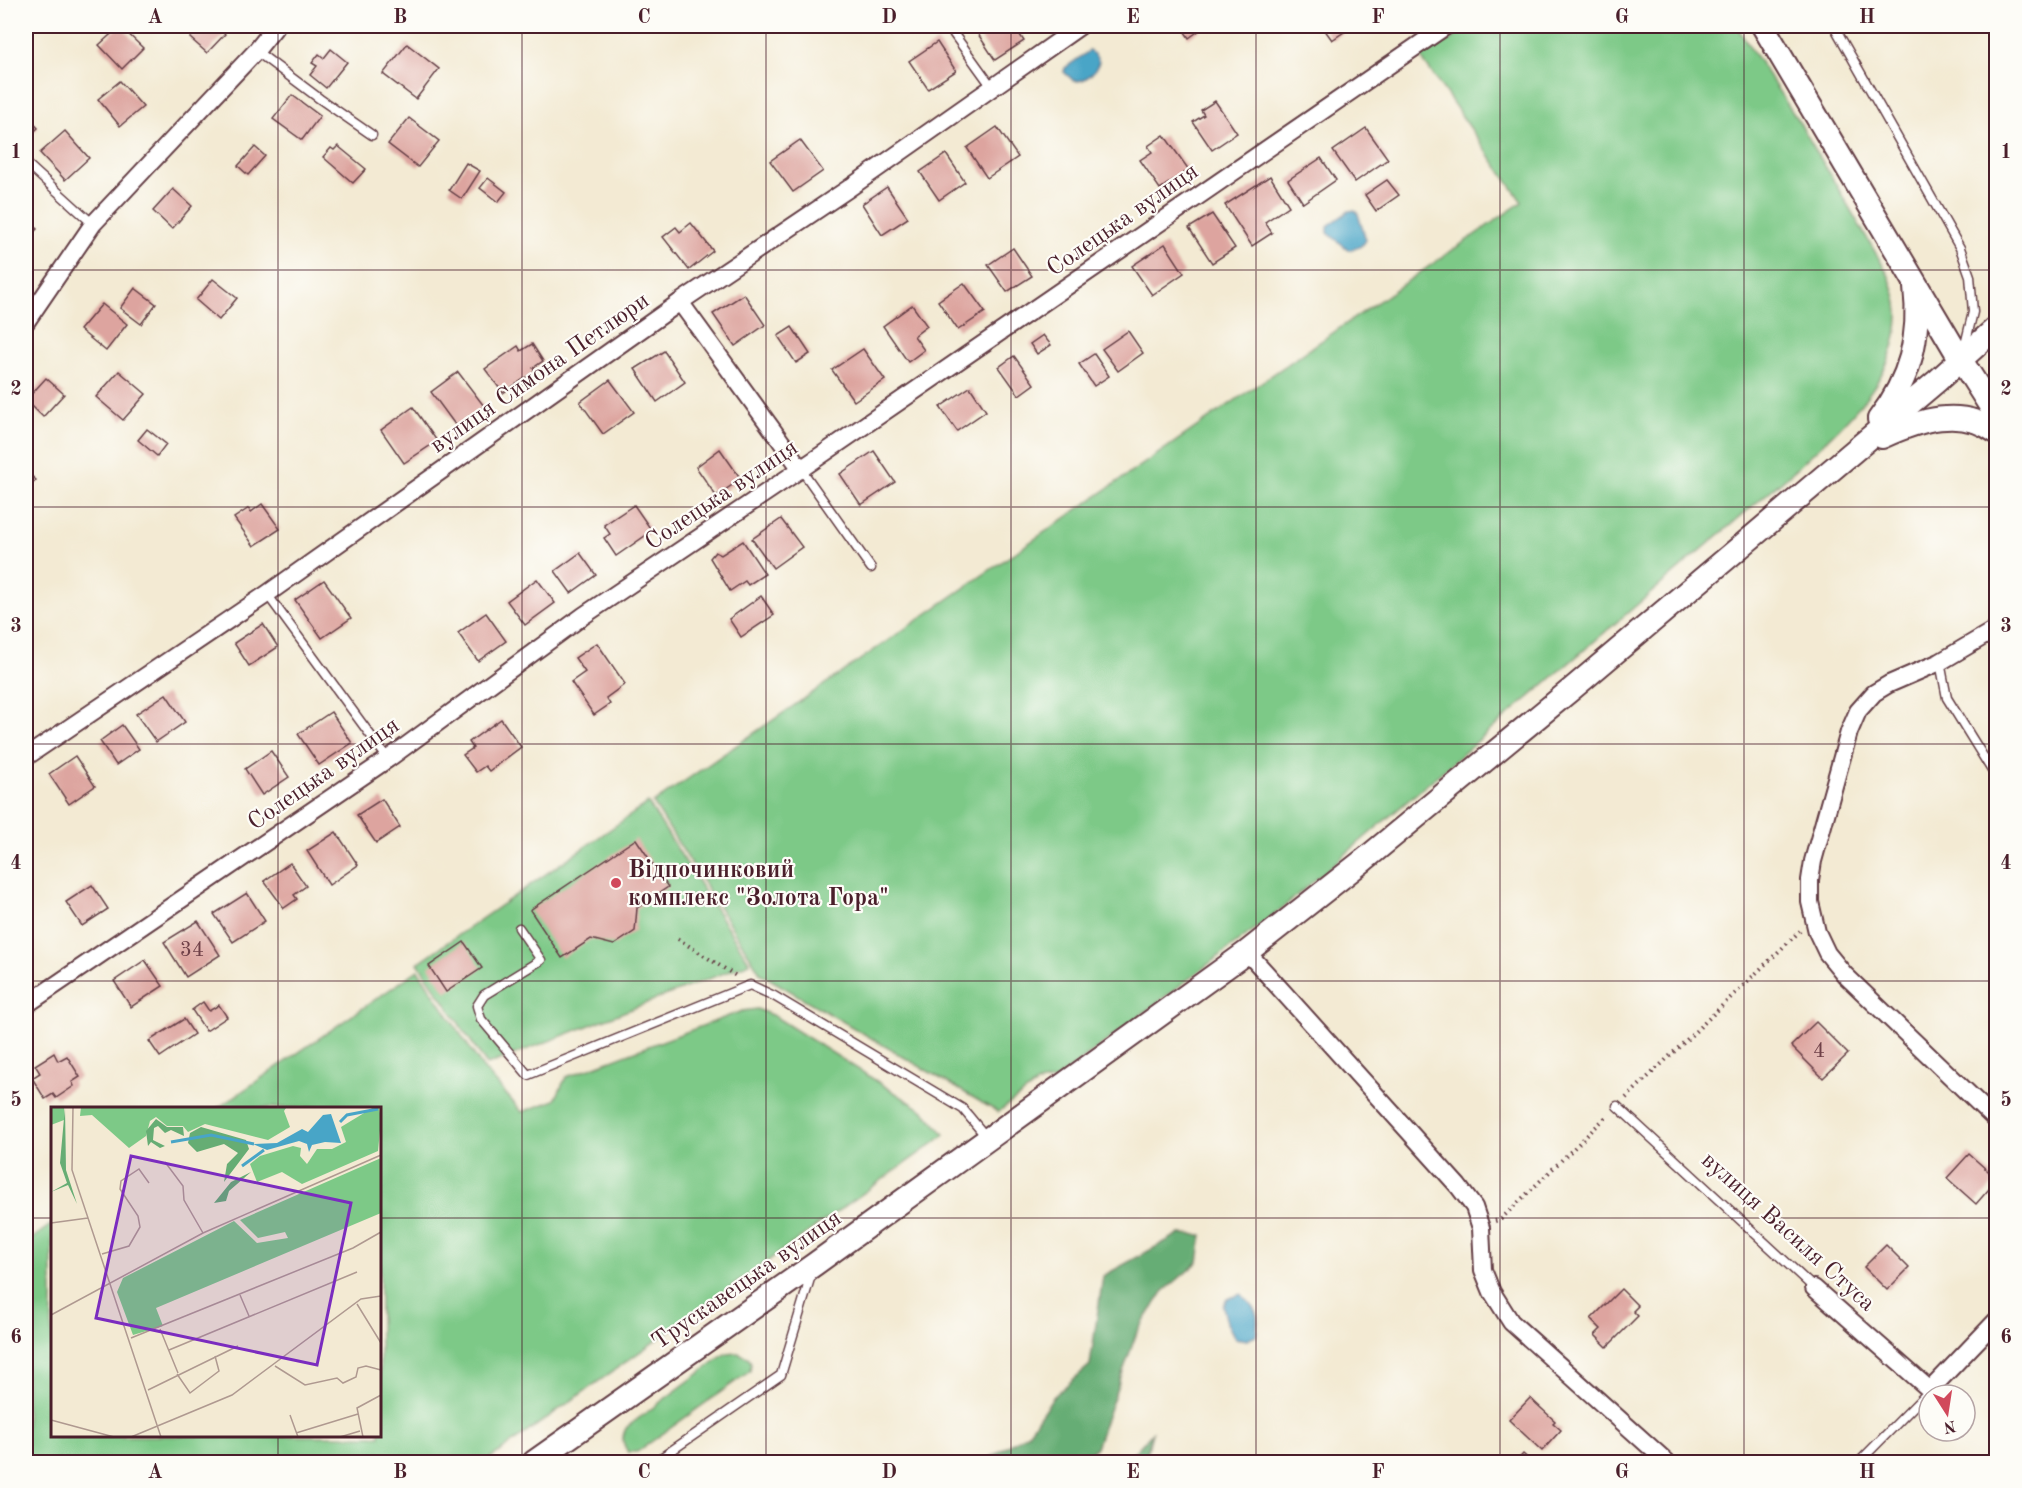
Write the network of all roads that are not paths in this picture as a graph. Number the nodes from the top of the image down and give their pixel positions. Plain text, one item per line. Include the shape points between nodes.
1 (276, 26) edge
2 (948, 26) edge
3 (1080, 26) edge
4 (1442, 26) edge
5 (1763, 26) edge
6 (1834, 26) edge
7 (256, 51) junction
8 (992, 87) junction
9 (372, 135) dead end
10 (26, 163) edge
11 (93, 224) junction
12 (1915, 281) junction
13 (680, 302) junction
14 (26, 322) edge
15 (1996, 328) edge
16 (1961, 360) junction
17 (1996, 415) edge
18 (1996, 432) edge
19 (1856, 449) junction
20 (801, 469) junction
21 (871, 568) dead end
22 (267, 594) junction
23 (1996, 629) edge
24 (1940, 662) junction
25 (26, 757) edge
26 (388, 759) junction
27 (1996, 777) edge
28 (519, 928) dead end
29 (1247, 952) junction
30 (26, 1005) edge
31 (1617, 1106) road end
32 (1996, 1120) edge
33 (988, 1139) junction
34 (815, 1264) junction
35 (1814, 1288) joint
36 (1996, 1321) edge
37 (1922, 1383) edge
38 (1937, 1383) edge
39 (1917, 1403) edge
40 (534, 1462) edge
41 (655, 1462) edge
42 (1667, 1462) edge
43 (1859, 1462) edge

1 - 7 street
2 - 8 lane
3 - 8 street, вулиця Симона Петлюри
4 - 20 street, Солецька вулиця
5 - 12 main road
6 - 16 lane via 1960,248 1970,276 1973,312
7 - 9 lane
7 - 11 street
8 - 13 street, вулиця Симона Петлюри
10 - 11 lane
11 - 14 street
12 - 16 main road
12 - 19 main road via 1916,339 1907,368 1892,402
13 - 20 street
13 - 22 street, вулиця Симона Петлюри
15 - 16 main road
16 - 17 main road
16 - 19 main road
18 - 19 main road via 1962,417 1943,417 1905,427
19 - 29 main road, Трускавецька вулиця via 1374,853
20 - 21 lane
20 - 26 street, Солецька вулиця via 583,616
22 - 25 street, вулиця Симона Петлюри
22 - 26 lane
23 - 24 street
24 - 27 lane via 1947,698
24 - 32 street via 1889,684 1874,693 1858,711 1813,861 1810,902 1827,953 1845,975
26 - 30 street, Солецька вулиця
28 - 33 lane via 541,960 484,995 477,1006 480,1019 528,1075 750,985 963,1109
29 - 33 main road, Трускавецька вулиця
29 - 42 street via 1474,1207 1481,1228 1484,1270 1492,1292 1511,1322
31 - 35 lane, вулиця Василя Стуса
33 - 34 main road, Трускавецька вулиця
34 - 40 main road, Трускавецька вулиця
34 - 41 lane via 781,1375
35 - 37 street, вулиця Василя Стуса
36 - 38 street
39 - 43 lane

